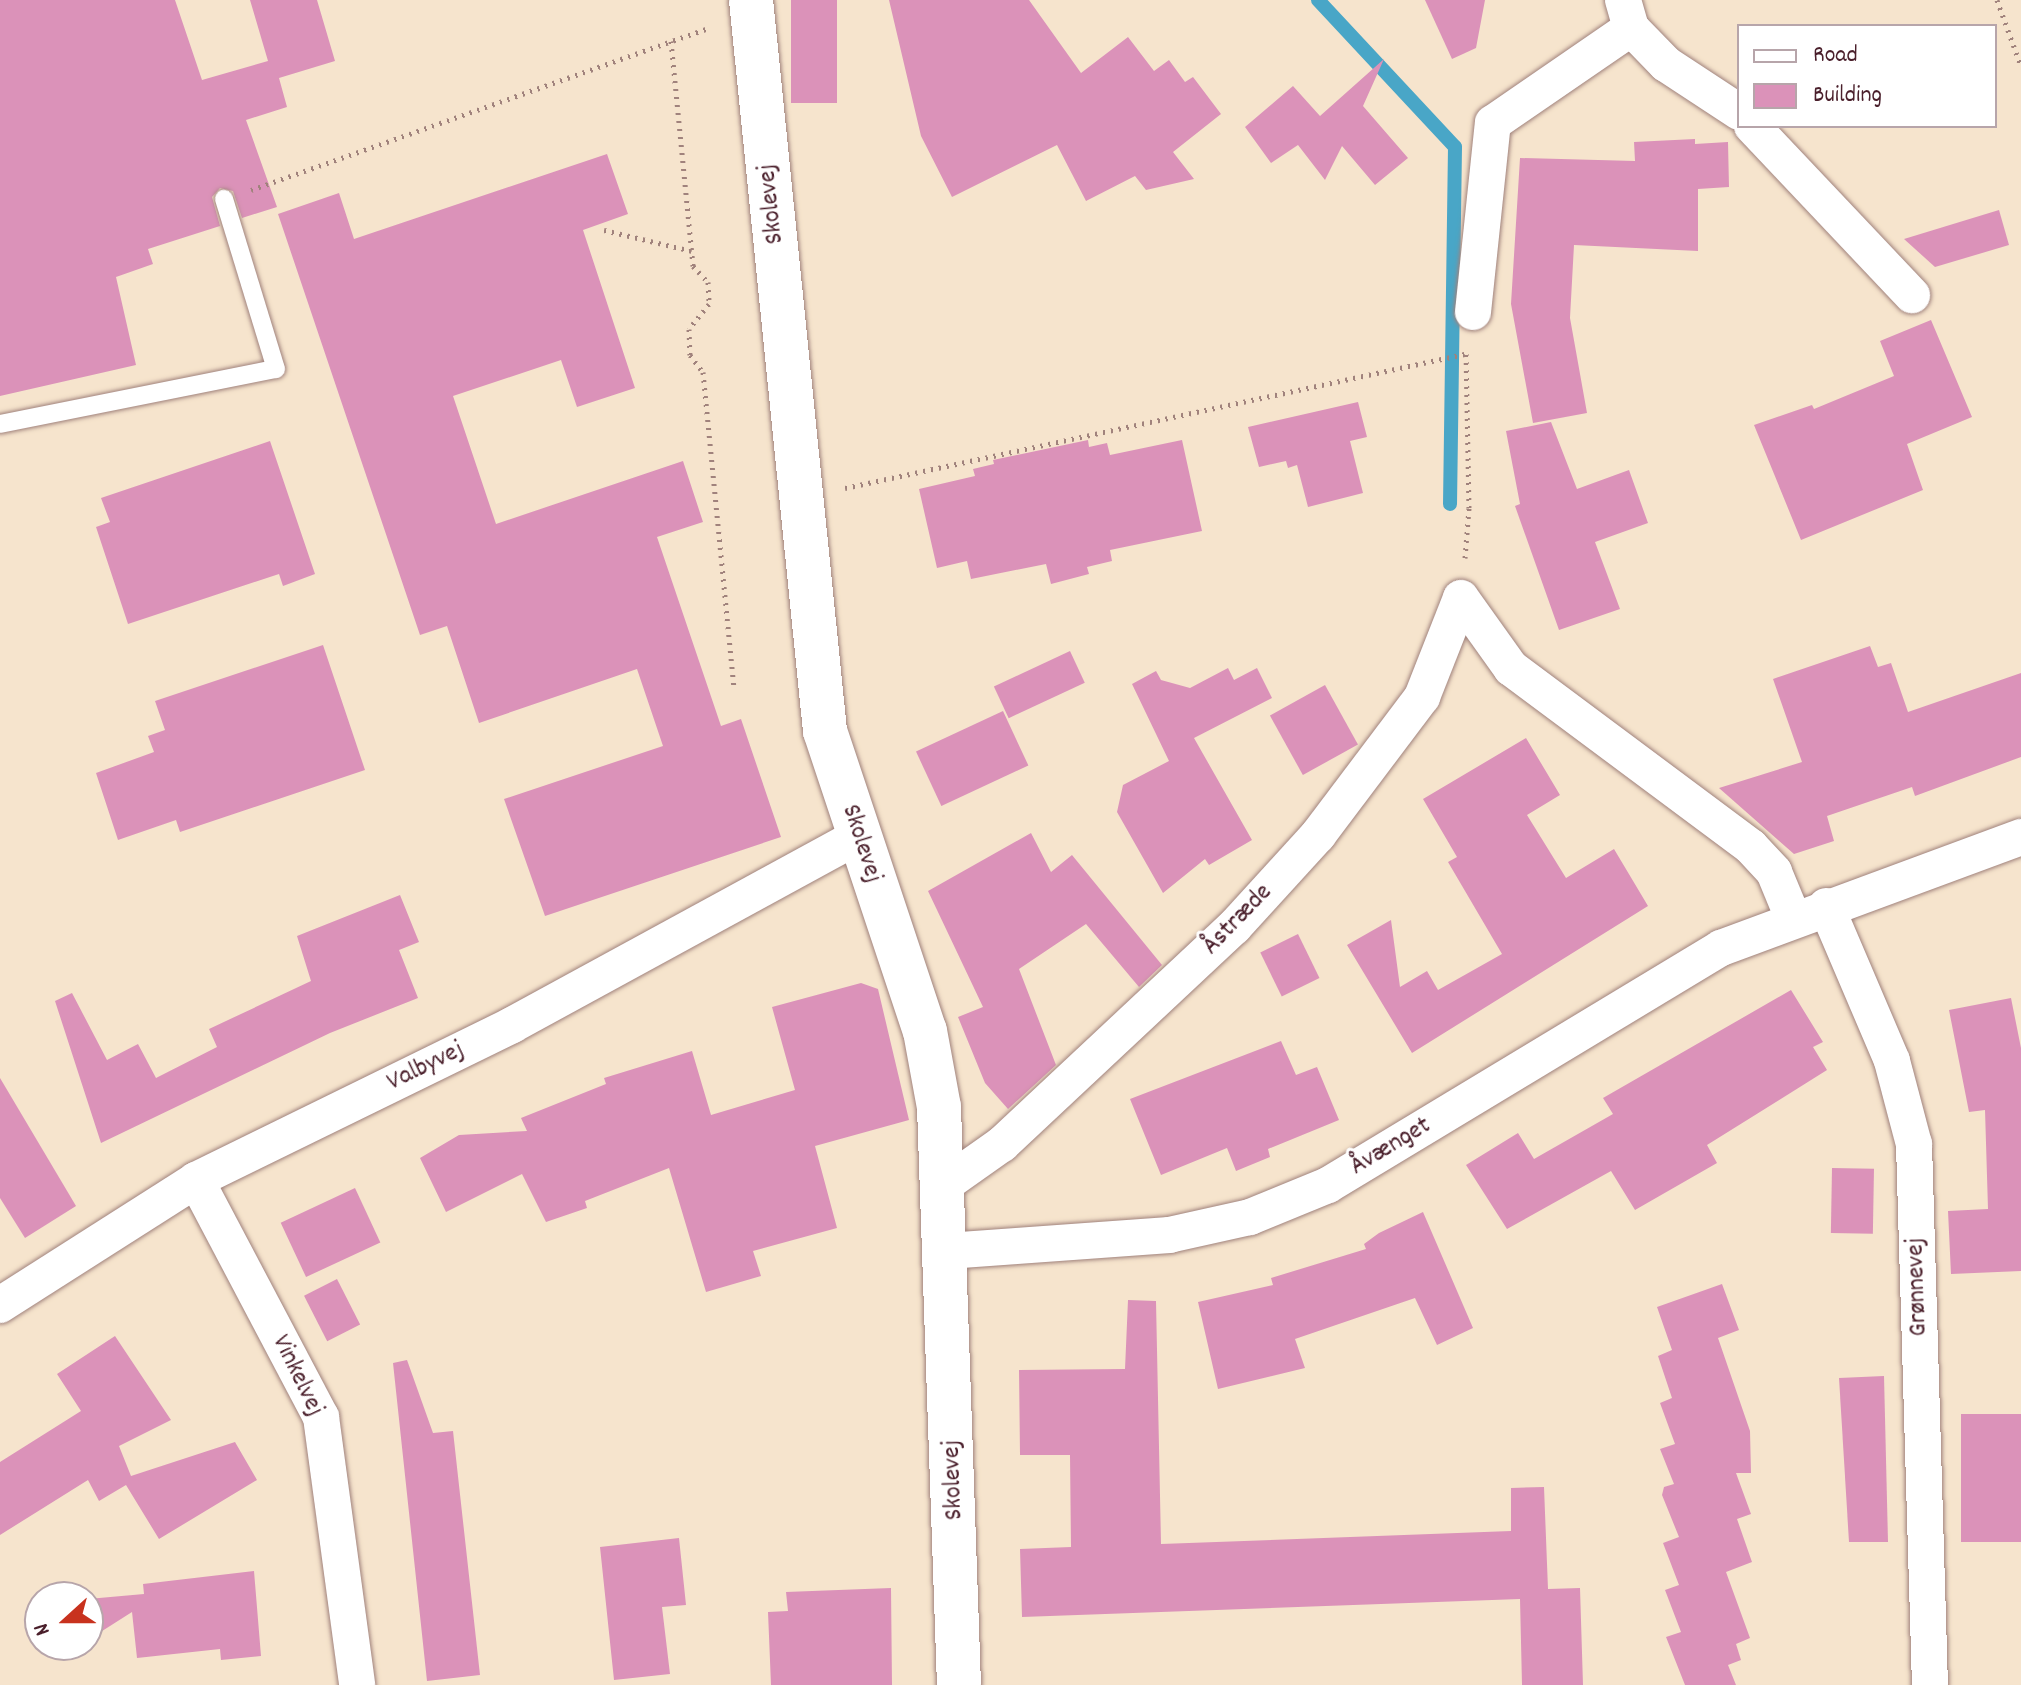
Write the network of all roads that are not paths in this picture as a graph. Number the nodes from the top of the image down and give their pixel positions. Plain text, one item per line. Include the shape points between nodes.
1 (751, 6) edge
2 (1627, 14) edge
3 (1737, 111) edge
4 (1754, 128) edge
5 (224, 199) road end
6 (1912, 295) dead end
7 (1473, 312) road end
8 (0, 424) edge
9 (857, 837) junction
10 (2021, 837) edge
11 (1810, 912) junction
12 (196, 1180) junction
13 (944, 1185) junction
14 (947, 1251) junction
15 (0, 1305) edge
16 (357, 1685) edge
17 (959, 1685) edge
18 (1930, 1685) edge

1 - 9 street, Skolevej via 825,731
2 - 3 street via 1666,64
2 - 7 street via 1493,123
4 - 6 street
5 - 8 lane via 276,369
9 - 12 street, Valbyvej via 512,1025
9 - 13 street, Skolevej via 925,1031 939,1107
10 - 11 street, Åvænget
11 - 13 street, Åstræde via 1758,853 1511,668 1461,598 1422,697 1318,835 1224,937 1002,1144
11 - 14 street, Åvænget via 1721,948 1328,1185 1250,1217 1169,1235
11 - 18 street, Grønnevej via 1892,1061 1914,1144
12 - 15 street, Valbyvej
12 - 16 street, Vinkelvej via 321,1417
13 - 14 street, Skolevej
14 - 17 street, Skolevej

